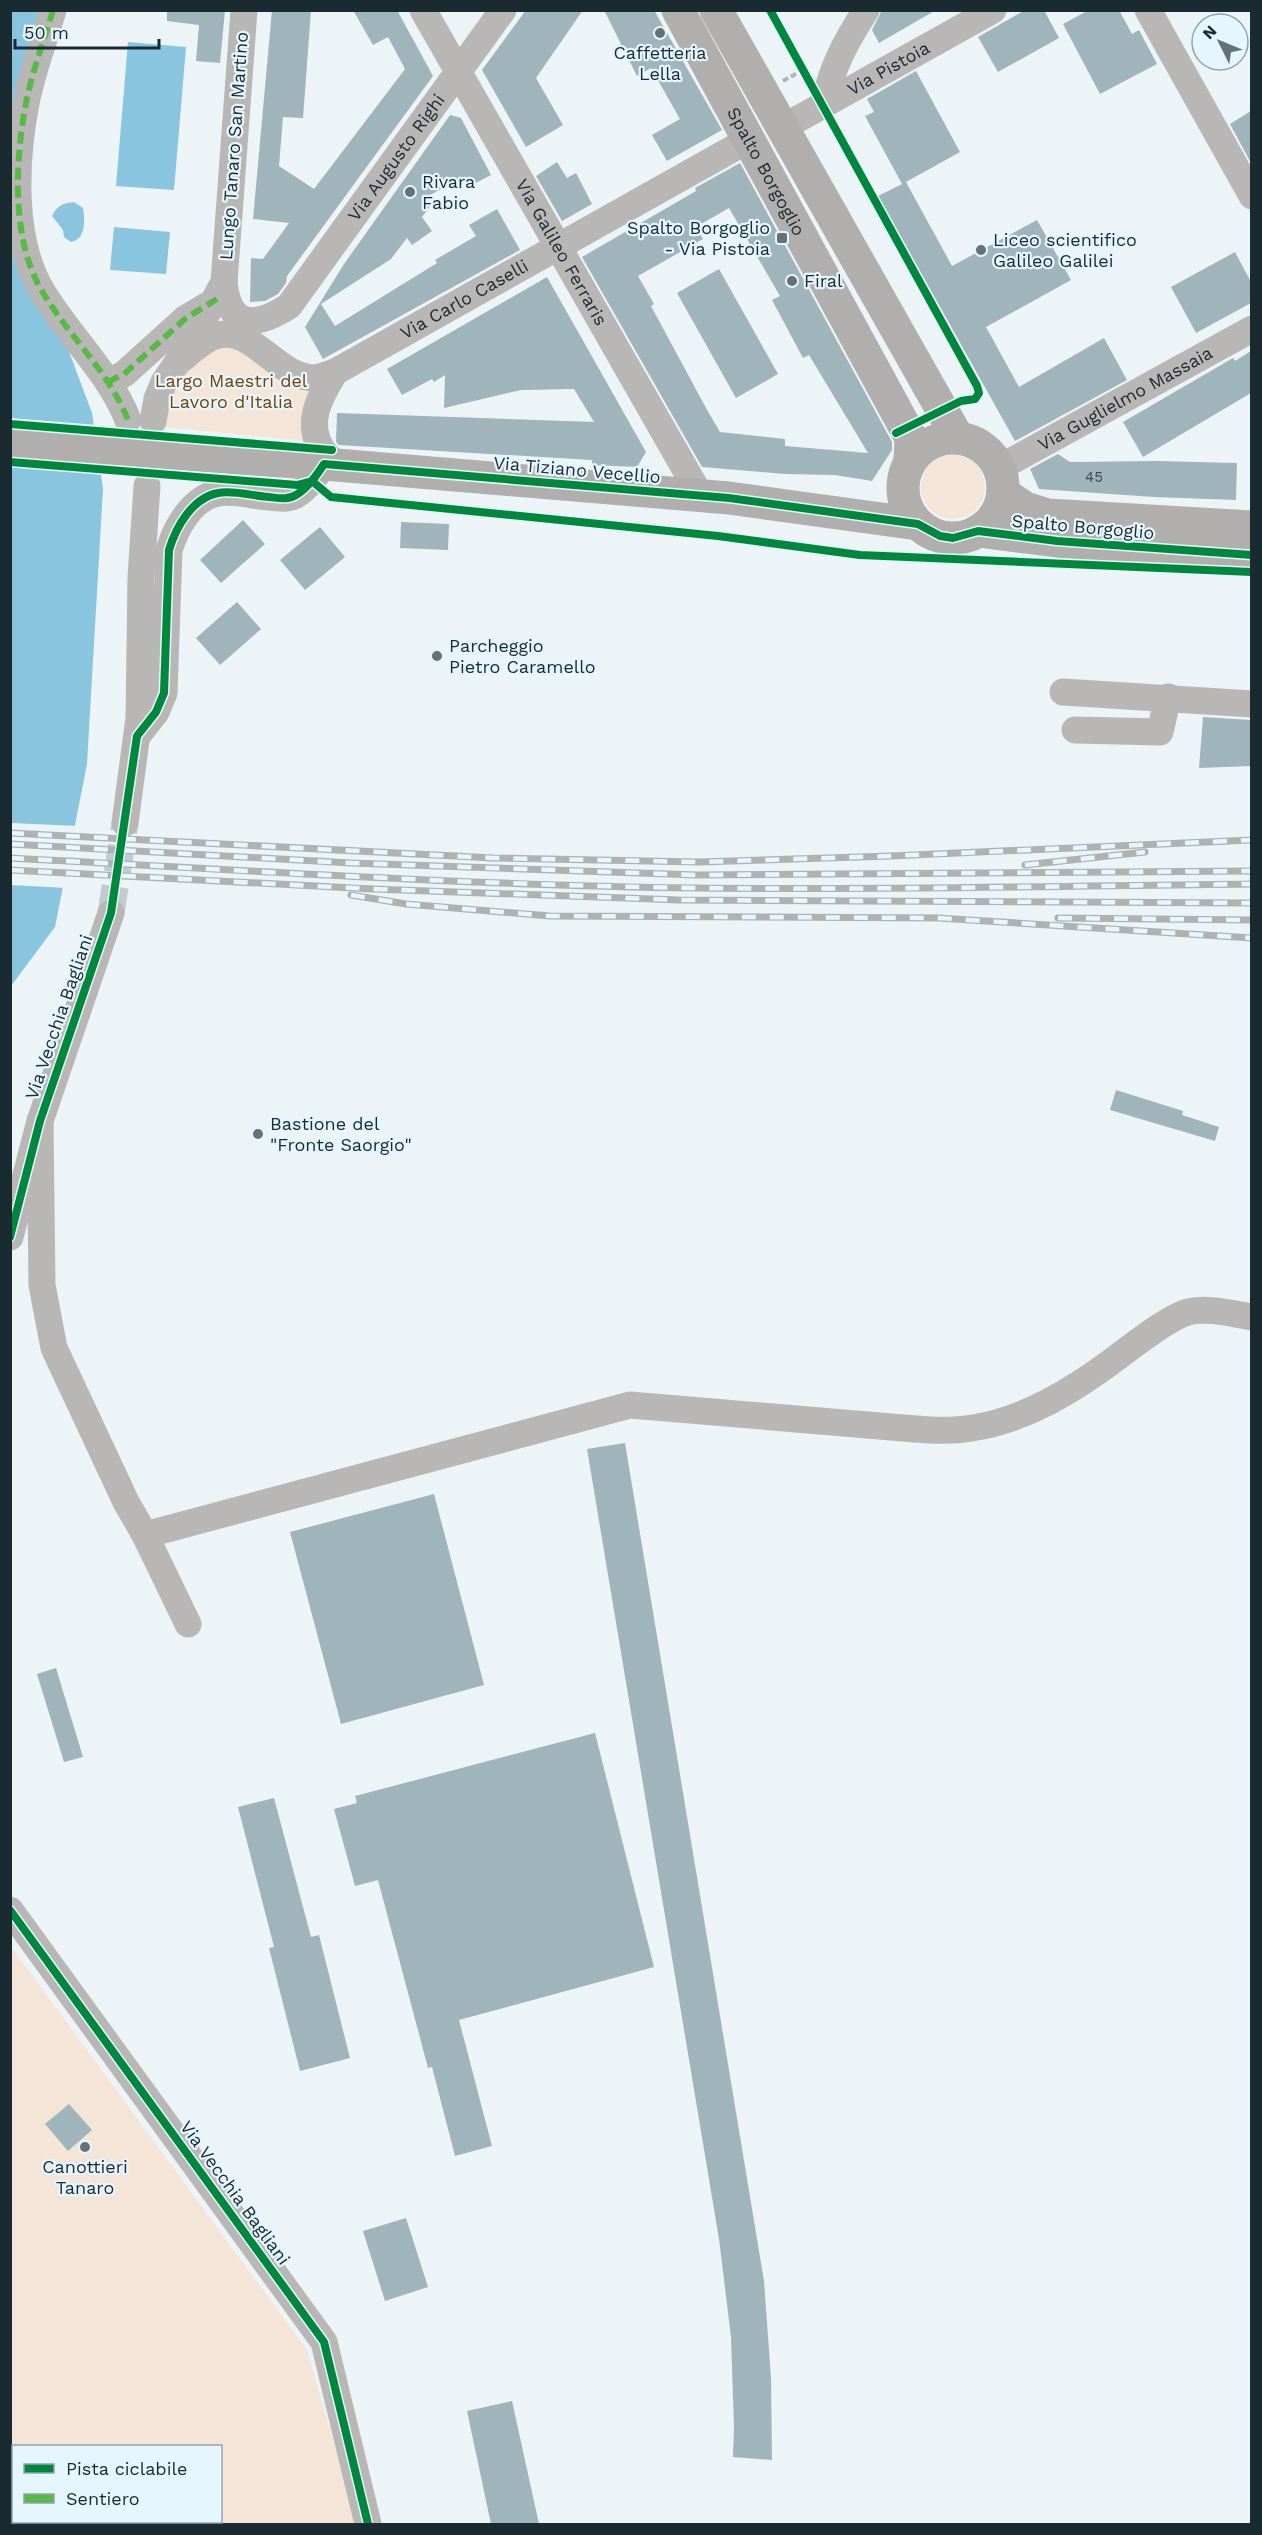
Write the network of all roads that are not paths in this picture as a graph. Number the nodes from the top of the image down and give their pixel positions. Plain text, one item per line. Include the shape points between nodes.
1 (53, 10) edge
2 (244, 10) edge
3 (423, 10) edge
4 (503, 10) edge
5 (678, 10) edge
6 (716, 10) edge
7 (866, 10) edge
8 (993, 10) edge
9 (1148, 10) edge
10 (457, 72) junction
11 (823, 105) junction
12 (782, 128) junction
13 (750, 139) junction
14 (1248, 189) edge
15 (556, 248) junction
16 (221, 290) junction
17 (1251, 329) edge
18 (178, 362) junction
19 (335, 372) junction
20 (108, 381) junction
21 (958, 438) junction
22 (10, 441) edge
23 (330, 464) junction
24 (907, 472) junction
25 (1001, 480) junction
26 (147, 486) dead end
27 (700, 495) junction
28 (827, 510) junction
29 (918, 524) junction
30 (1251, 527) edge
31 (978, 531) junction
32 (1251, 555) edge
33 (1251, 704) edge
34 (1166, 707) junction
35 (137, 736) junction
36 (124, 823) tunnel mouth
37 (111, 913) tunnel mouth
38 (40, 1121) junction
39 (10, 1236) edge
40 (1251, 1317) edge
41 (145, 1535) junction
42 (188, 1624) dead end
43 (10, 1910) edge
44 (368, 2524) edge

1 - 20 street via 26,101 18,180 21,233 40,289
2 - 16 street, Lungo Tanaro San Martino
3 - 10 street, Via Galileo Ferraris
4 - 10 street, Via Augusto Righi
5 - 13 main road, Spalto Borgoglio
6 - 12 main road, Spalto Borgoglio
7 - 11 street via 840,50
8 - 11 street, Via Pistoia
9 - 14 street
10 - 15 street, Via Galileo Ferraris
10 - 16 street, Via Augusto Righi via 289,306 275,315 250,322 240,319
11 - 12 street, Via Pistoia
12 - 21 main road, Spalto Borgoglio
13 - 15 street, Via Carlo Caselli
13 - 24 main road, Spalto Borgoglio via 911,438
15 - 19 street, Via Carlo Caselli
15 - 27 street, Via Galileo Ferraris
16 - 18 street
16 - 20 street via 124,374
17 - 25 street, Via Guglielmo Massaia
18 - 19 street via 202,343 226,334 249,340 291,373 313,378
18 - 20 street via 140,421
19 - 23 street via 318,400 314,425
21 - 24 main road via 931,443 919,451
21 - 25 main road, Spalto Borgoglio via 983,447 993,456
22 - 23 main road, Via Tiziano Vecellio
23 - 27 main road, Via Tiziano Vecellio
23 - 35 street via 296,496 282,499 219,492 193,507 183,520 169,550 164,693 156,712
24 - 28 main road via 891,500 881,506
24 - 29 main road, Spalto Borgoglio via 906,505
25 - 30 main road, Spalto Borgoglio via 1025,508 1048,515
25 - 31 main road, Spalto Borgoglio via 999,508
26 - 35 street
27 - 28 main road, Via Tiziano Vecellio
28 - 29 main road
29 - 31 main road, Spalto Borgoglio via 953,538
31 - 32 main road, Spalto Borgoglio via 1057,541
33 - 34 street
34 - 34 street via 1071,712 1160,732
35 - 36 street
37 - 38 street, Via Vecchia Bagliani
38 - 39 street, Via Vecchia Bagliani
38 - 41 street via 42,1285 54,1348
40 - 41 street via 1188,1312 1069,1391 1004,1420 972,1428 903,1428 630,1405
41 - 42 street
43 - 44 street, Via Vecchia Bagliani via 324,2342

